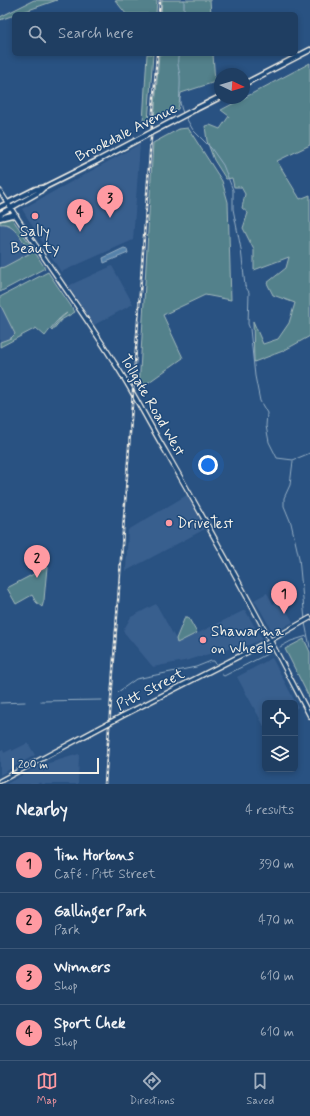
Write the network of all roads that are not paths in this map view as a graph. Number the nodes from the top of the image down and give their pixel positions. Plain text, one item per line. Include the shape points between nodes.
1 (310, 50) edge
2 (250, 81) edge
3 (214, 100) edge
4 (43, 188) junction
5 (0, 191) edge
6 (7, 203) junction
7 (0, 207) edge
8 (11, 208) junction
9 (0, 214) edge
10 (16, 216) junction
11 (0, 218) edge
12 (310, 619) edge
13 (271, 640) junction
14 (310, 716) edge
15 (0, 781) edge

1 - 2 main road
3 - 4 main road, Brookdale Avenue, bridge
4 - 6 main road, Brookdale Avenue
4 - 8 main road, Brookdale Avenue
5 - 6 street, Tollgate Road West
6 - 7 main road, Brookdale Avenue
6 - 8 street, Tollgate Road West
8 - 9 main road, Brookdale Avenue
8 - 10 street, Tollgate Road West
10 - 11 main road
10 - 13 street, Tollgate Road West via 121,374
12 - 13 street, Pitt Street
13 - 14 street, Tollgate Road West
13 - 15 street, Pitt Street, bridge

